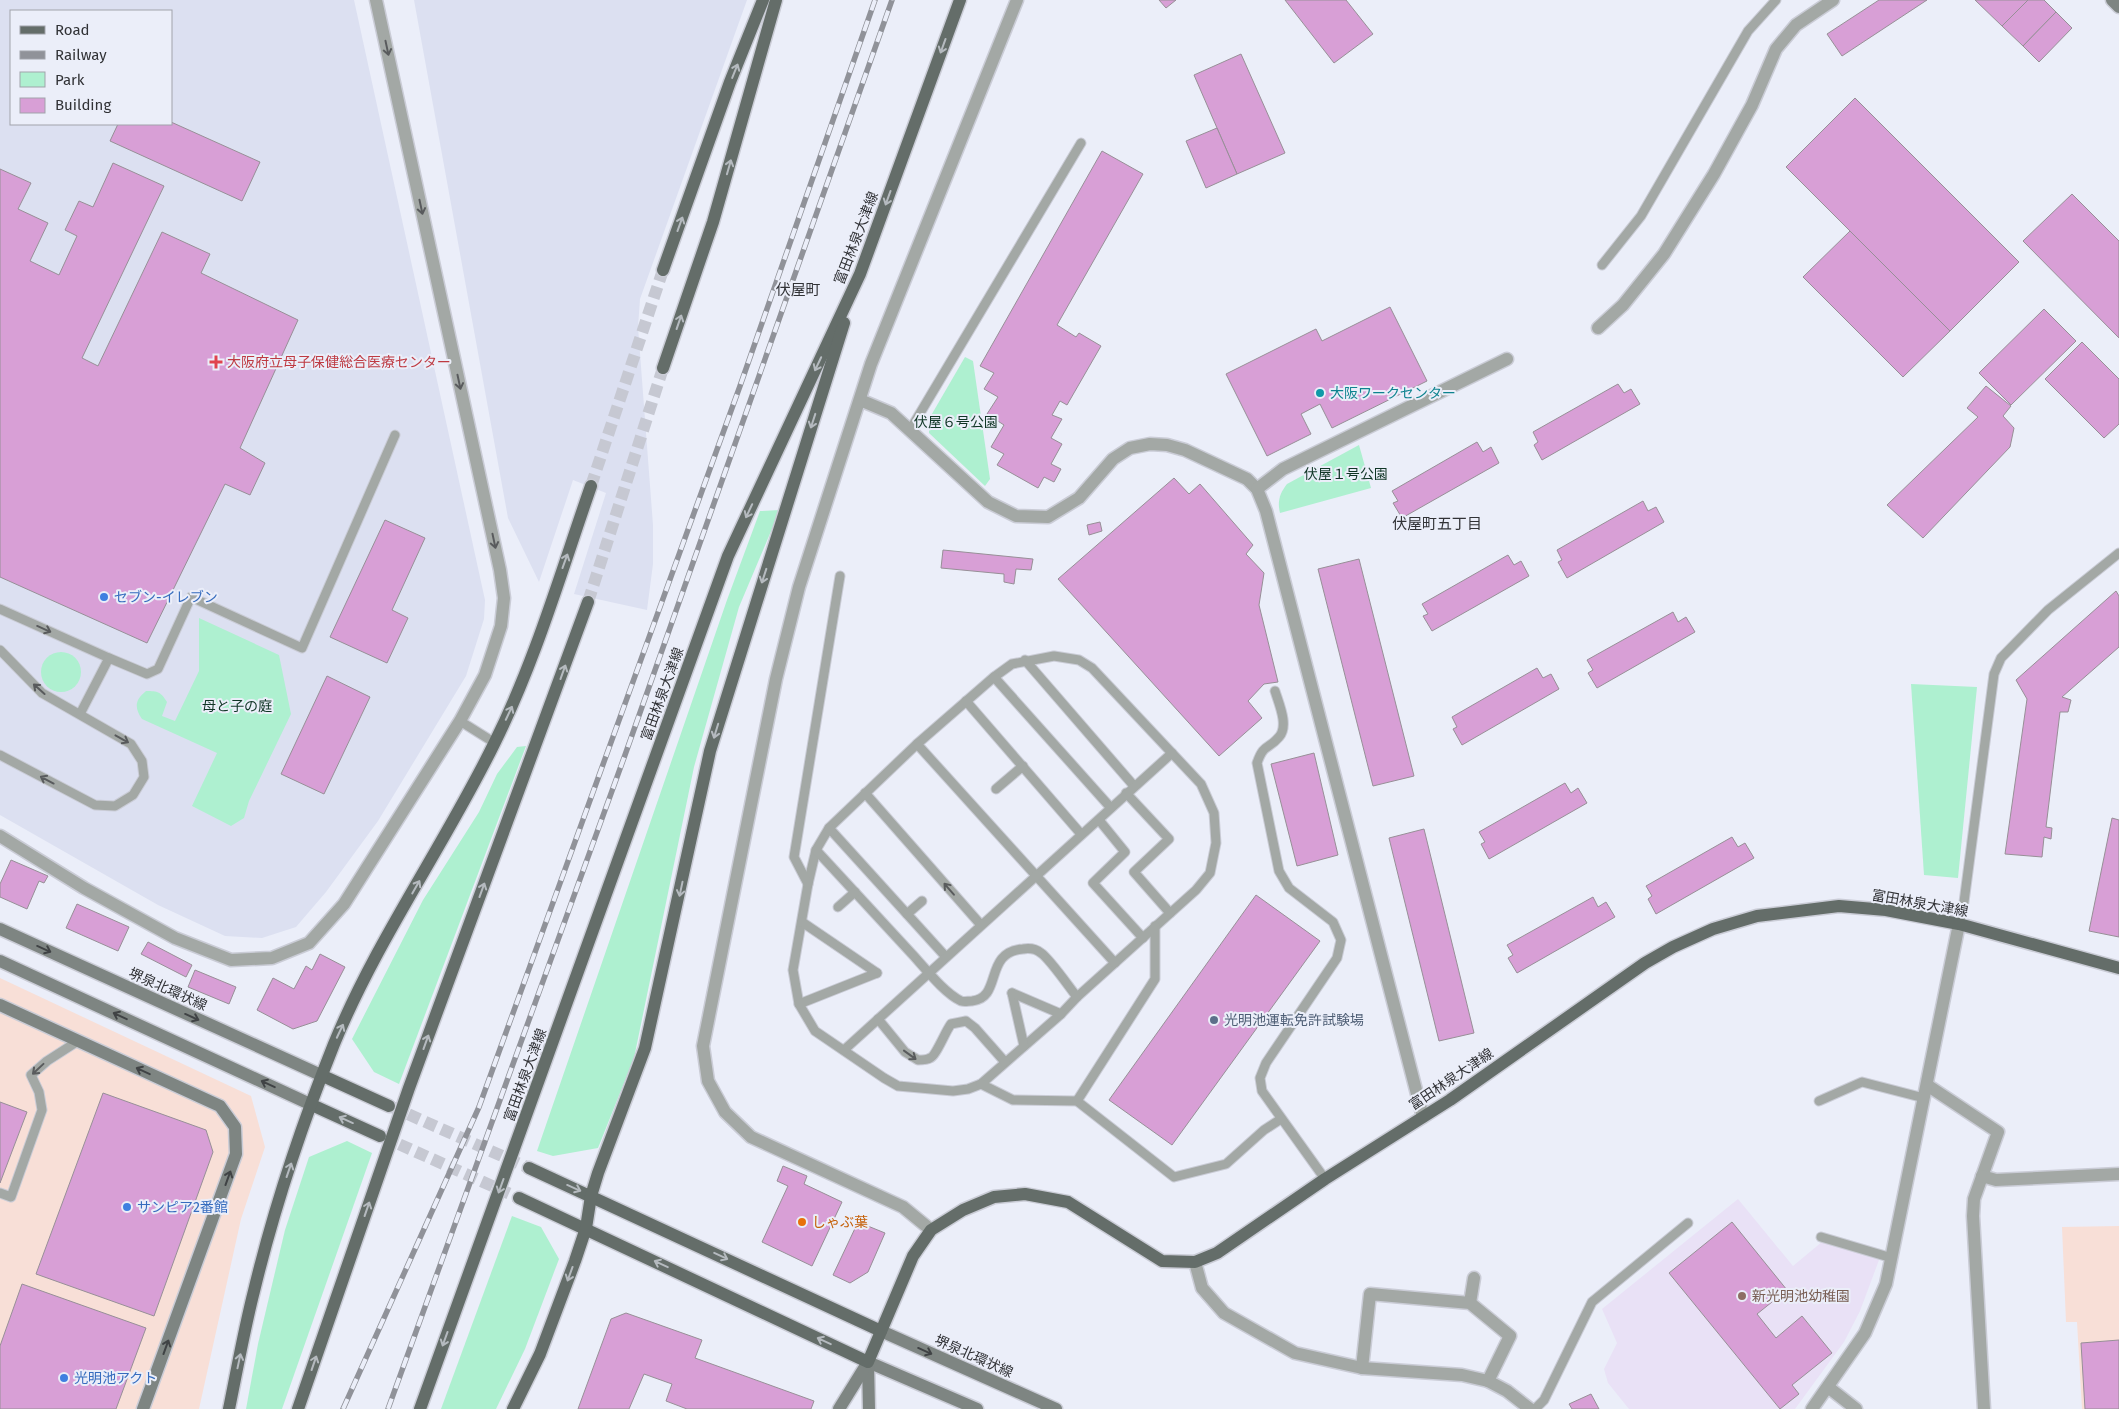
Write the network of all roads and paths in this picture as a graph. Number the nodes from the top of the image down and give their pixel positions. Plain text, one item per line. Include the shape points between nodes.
1 (376, 0) edge
2 (763, 0) edge
3 (776, 0) edge
4 (960, 0) edge
5 (1017, 0) edge
6 (1776, 0) edge
7 (1833, 0) edge
8 (2112, 0) edge
9 (2119, 6) edge
10 (1081, 143) dead end
11 (1602, 265) dead end
12 (664, 270) tunnel mouth
13 (860, 274) junction
14 (1598, 328) dead end
15 (1507, 359) dead end
16 (663, 368) tunnel mouth
17 (860, 400) junction
18 (910, 430) junction
19 (395, 435) dead end
20 (591, 486) tunnel mouth
21 (1257, 489) junction
22 (2119, 553) edge
23 (840, 576) dead end
24 (588, 602) tunnel mouth
25 (0, 609) edge
26 (0, 650) edge
27 (109, 658) junction
28 (1025, 660) junction
29 (994, 677) junction
30 (1275, 692) dead end
31 (966, 701) junction
32 (80, 714) junction
33 (460, 721) junction
34 (495, 743) junction
35 (917, 744) junction
36 (1172, 752) junction
37 (0, 755) edge
38 (1023, 766) junction
39 (1134, 786) junction
40 (996, 790) dead end
41 (864, 793) junction
42 (1126, 793) junction
43 (1111, 808) junction
44 (1099, 820) junction
45 (829, 828) junction
46 (1082, 834) junction
47 (0, 836) edge
48 (816, 850) junction
49 (1036, 875) junction
50 (808, 884) junction
51 (855, 892) junction
52 (922, 900) dead end
53 (838, 907) dead end
54 (1170, 913) junction
55 (907, 914) junction
56 (802, 922) junction
57 (1958, 924) junction
58 (981, 925) junction
59 (1155, 926) junction
60 (0, 929) edge
61 (1143, 938) junction
62 (946, 957) junction
63 (0, 961) edge
64 (1115, 964) junction
65 (2119, 968) edge
66 (929, 972) junction
67 (1078, 997) junction
68 (799, 1004) junction
69 (0, 1005) edge
70 (1061, 1014) junction
71 (878, 1019) junction
72 (78, 1041) junction
73 (1024, 1046) junction
74 (844, 1050) junction
75 (1005, 1062) junction
76 (323, 1076) junction
77 (980, 1084) junction
78 (1927, 1085) junction
79 (1924, 1098) junction
80 (1077, 1101) junction
81 (1819, 1101) dead end
82 (312, 1105) junction
83 (389, 1106) tunnel mouth
84 (1423, 1117) junction
85 (1281, 1119) junction
86 (380, 1136) tunnel mouth
87 (529, 1168) tunnel mouth
88 (2119, 1174) edge
89 (1982, 1176) junction
90 (1325, 1179) junction
91 (0, 1193) edge
92 (592, 1196) junction
93 (520, 1198) tunnel mouth
94 (1688, 1223) dead end
95 (586, 1228) junction
96 (931, 1230) junction
97 (1821, 1237) dead end
98 (1892, 1258) junction
99 (1195, 1262) junction
100 (1474, 1278) dead end
101 (1470, 1303) junction
102 (881, 1331) junction
103 (868, 1362) junction
104 (1362, 1368) junction
105 (1488, 1381) junction
106 (1828, 1387) junction
107 (143, 1409) edge
108 (229, 1409) edge
109 (298, 1409) edge
110 (420, 1409) edge
111 (514, 1409) edge
112 (839, 1409) edge
113 (869, 1409) edge
114 (977, 1409) edge
115 (1056, 1409) edge
116 (1530, 1409) edge
117 (1534, 1409) edge
118 (1812, 1409) edge
119 (1856, 1409) edge
120 (1984, 1409) edge

1 -> 33 street via 482,483 504,598 501,626 485,676
12 -> 2 main road via 730,82
16 -> 3 main road via 713,222
4 -> 13 main road, 富田林泉大津線
5 - 17 street via 871,364
6 - 11 lane via 1748,31 1641,216
7 - 14 street via 1796,24 1776,49 1752,105 1664,254 1623,305
8 - 9 main road
10 - 18 lane
13 -> 92 main road via 710,751 645,1048
13 -> 110 main road, 富田林泉大津線 via 728,556
15 - 21 street via 1284,470
17 - 18 street via 891,413
17 - 96 street via 798,587 778,669 703,1046 708,1082 725,1112 751,1137 903,1207
18 - 21 street via 988,502 1016,516 1048,517 1079,498 1113,459 1130,448 1150,444 1185,450 1247,479
19 - 27 lane via 302,648 191,596 158,669 147,674
34 -> 20 main road via 518,691
21 - 84 street via 1266,511
22 - 57 lane via 2048,610 2001,658 1994,674 1964,902
23 - 50 lane via 794,857
109 -> 24 main road via 409,1088
25 -> 27 lane
32 -> 26 lane via 42,693
27 - 32 lane
28 - 29 lane via 1012,664
28 - 36 lane via 1054,656 1079,660 1092,668
28 - 39 lane
29 - 31 lane
29 - 43 lane
30 - 85 lane via 1283,730 1262,750 1257,763 1279,871 1289,888 1333,922 1341,940 1337,958 1266,1063 1260,1078 1262,1091
31 - 35 lane
31 - 38 lane
32 -> 37 lane via 131,744 142,761 144,777 133,795 115,806 95,805
33 - 34 lane
33 - 47 street via 344,904 309,943 272,958 231,960 175,938 84,888
76 -> 34 main road via 334,1044 376,954 458,815
35 - 41 lane
35 - 49 lane
36 - 39 lane
36 - 54 lane via 1201,784 1214,813 1216,843 1210,873
38 - 40 lane
38 - 46 lane
39 - 42 lane
41 - 45 lane
58 -> 41 lane
42 - 43 lane
42 - 54 lane via 1170,840 1134,872
43 - 44 lane
44 - 46 lane
44 - 61 lane via 1125,852 1093,883
45 - 48 lane
45 - 55 lane
46 - 49 lane
48 - 50 lane
48 - 51 lane
49 - 58 lane
49 - 64 lane
50 - 56 lane
51 - 53 lane
51 - 66 lane
52 - 55 lane
54 - 59 lane
55 - 62 lane
56 - 68 lane via 793,970
56 - 68 lane via 877,973
57 - 65 main road, 富田林泉大津線
57 - 78 street
57 - 84 main road, 富田林泉大津線 via 1886,910 1839,906 1757,916 1713,929 1645,963
58 - 62 lane
59 - 61 lane
59 - 80 lane via 1155,979
60 -> 76 main road, 堺泉北環状線
61 - 64 lane
62 - 66 lane
82 -> 63 main road
64 - 67 lane
66 - 67 lane via 963,1002 977,1000 986,994 994,981 995,969 1003,956 1020,949 1031,949 1042,953
66 - 71 lane
67 - 70 lane
68 - 74 lane via 815,1031
69 - 72 main road
70 - 73 lane
70 - 73 lane via 1012,992
71 - 74 lane
71 -> 75 lane via 905,1052 918,1060 930,1058 937,1052 951,1024 966,1021
72 -> 91 lane via 31,1075 39,1092 42,1110 10,1197
107 -> 72 main road via 236,1154 235,1127 220,1106
73 - 75 lane
74 - 77 lane via 898,1086 953,1091
75 - 77 lane
76 - 82 main road
76 - 83 main road
77 - 80 lane via 1013,1100
78 - 79 street
78 - 89 street via 1998,1132
79 - 81 lane via 1862,1082
79 - 98 street
80 - 85 lane via 1174,1177 1226,1164
86 -> 82 main road
108 -> 82 main road via 273,1218
84 - 90 main road, 富田林泉大津線
85 - 90 lane
87 -> 92 main road
88 - 89 street via 1996,1180
89 - 120 street via 1972,1216
90 - 99 main road, 富田林泉大津線 via 1218,1253
92 - 95 main road
92 -> 102 main road
93 - 95 main road
94 - 117 lane via 1592,1302 1544,1400
103 -> 95 main road
95 -> 111 main road via 540,1354
96 - 99 main road, 富田林泉大津線 via 963,1210 994,1197 1025,1194 1068,1202 1162,1261
96 - 102 main road, 富田林泉大津線 via 913,1256
97 - 98 lane
98 - 106 street via 1886,1284 1865,1333
99 - 104 street via 1202,1288 1224,1313 1295,1353
100 - 101 street
101 - 104 street via 1370,1294
101 - 105 street via 1510,1336
102 - 103 main road, 富田林泉大津線
102 -> 115 main road, 堺泉北環状線
103 - 112 main road
103 - 113 main road
103 - 114 main road
104 - 105 street via 1462,1375
105 - 116 street
106 - 118 street
106 - 119 street

